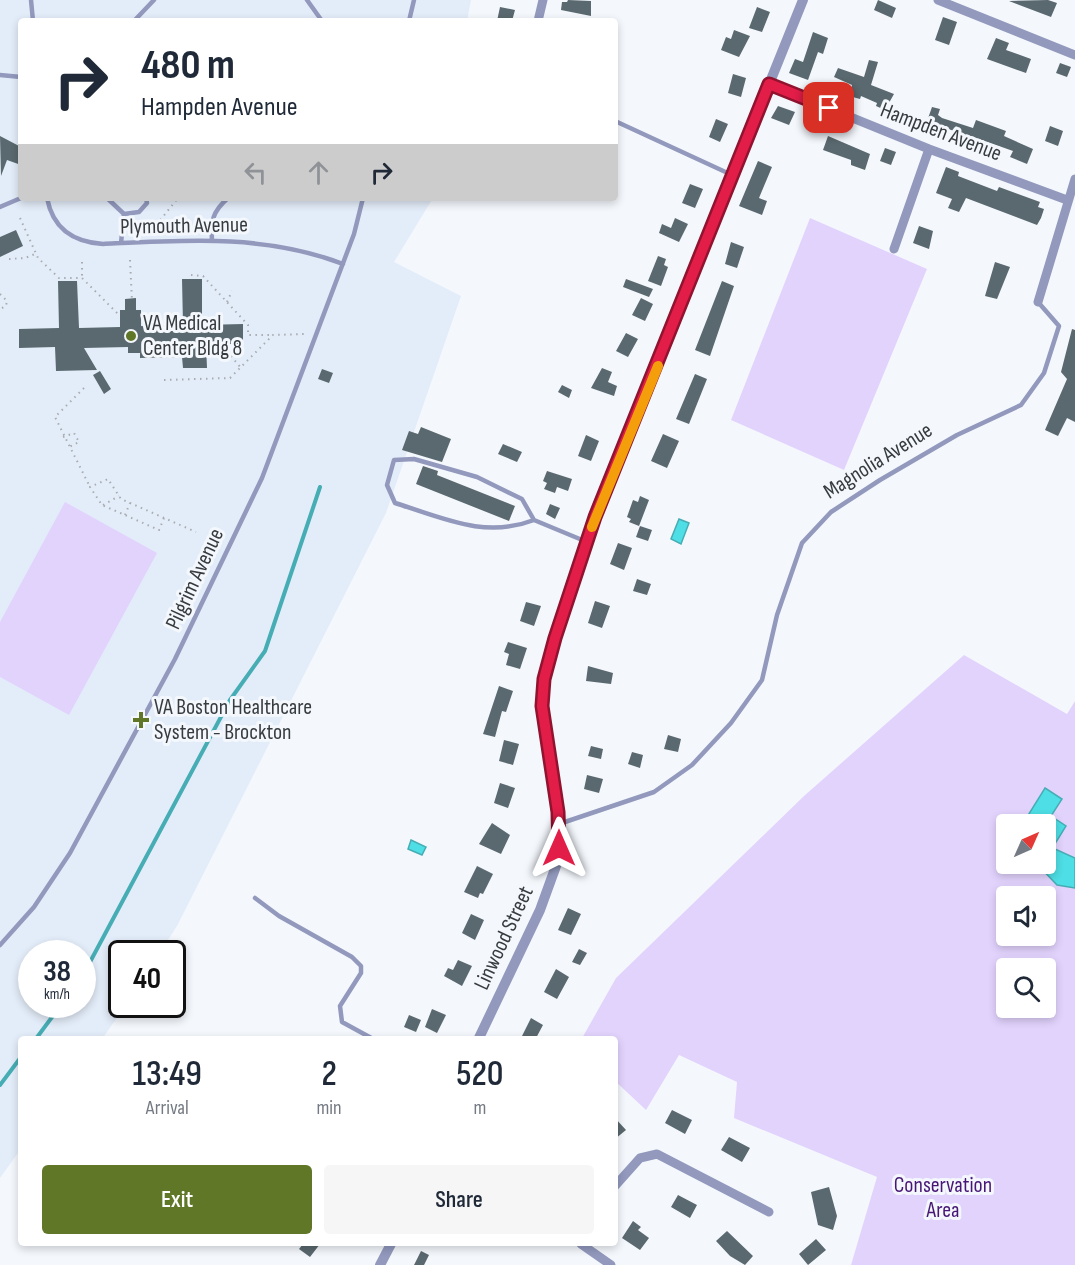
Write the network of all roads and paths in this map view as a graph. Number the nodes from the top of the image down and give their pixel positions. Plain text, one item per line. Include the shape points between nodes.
1 (31, 0) edge
2 (154, 0) edge
3 (307, 0) edge
4 (414, 0) edge
5 (543, 0) edge
6 (803, 0) edge
7 (938, 0) edge
8 (33, 18) edge
9 (137, 18) edge
10 (320, 18) edge
11 (410, 18) edge
12 (539, 18) edge
13 (1075, 54) edge
14 (0, 75) edge
15 (18, 77) edge
16 (769, 84) junction
17 (618, 122) edge
18 (929, 149) junction
19 (732, 175) junction
20 (1075, 179) edge
21 (18, 199) edge
22 (1067, 200) junction
23 (48, 201) edge
24 (110, 201) edge
25 (147, 201) edge
26 (176, 201) edge
27 (224, 201) edge
28 (362, 201) edge
29 (0, 207) edge
30 (124, 214) junction
31 (20, 218) dead end
32 (145, 238) dead end
33 (212, 242) junction
34 (121, 243) junction
35 (894, 249) dead end
36 (36, 253) junction
37 (9, 259) dead end
38 (130, 260) dead end
39 (82, 262) dead end
40 (343, 264) junction
41 (191, 276) dead end
42 (82, 278) junction
43 (232, 291) dead end
44 (0, 294) edge
45 (132, 301) dead end
46 (227, 302) junction
47 (1038, 302) joint
48 (0, 309) edge
49 (120, 316) dead end
50 (305, 334) dead end
51 (273, 335) junction
52 (231, 356) dead end
53 (241, 368) junction
54 (164, 380) dead end
55 (84, 388) dead end
56 (63, 437) junction
57 (68, 447) junction
58 (90, 487) junction
59 (119, 496) junction
60 (130, 503) junction
61 (102, 506) junction
62 (125, 515) junction
63 (164, 518) junction
64 (534, 520) junction
65 (196, 532) dead end
66 (587, 542) junction
67 (559, 824) junction
68 (255, 898) dead end
69 (0, 945) edge
70 (368, 1036) edge
71 (480, 1036) edge
72 (618, 1183) edge
73 (769, 1212) dead end
74 (390, 1246) edge
75 (584, 1246) edge
76 (380, 1265) edge
77 (611, 1265) edge

1 - 8 lane
2 - 9 lane
3 - 10 lane
4 - 11 lane
5 - 12 street
6 - 16 street, Linwood Street
7 - 13 street
14 - 15 lane
16 - 18 street, Hampden Avenue
16 - 19 street, Linwood Street
17 - 19 lane
18 - 22 street, Hampden Avenue
18 - 35 street
19 - 66 street, Linwood Street
20 - 22 street, Magnolia Avenue
21 - 29 lane
22 - 47 street, Magnolia Avenue
23 - 34 lane, Plymouth Avenue via 55,219 74,239 95,244
24 - 30 lane
25 - 30 lane via 139,212
26 - 32 path
27 - 33 lane via 211,219
28 - 40 lane, Pilgrim Avenue
30 - 34 lane
31 - 36 path
33 - 34 lane, Plymouth Avenue
33 - 40 lane, Plymouth Avenue via 278,245
36 - 37 path
36 - 42 path via 59,278
38 - 45 path
39 - 42 path
40 - 69 lane, Pilgrim Avenue via 262,478 175,659 70,853 34,907
41 - 46 path via 203,276
42 - 49 path
43 - 46 path
44 - 48 path via 7,301
46 - 51 path via 248,325 248,334
47 - 67 lane, Magnolia Avenue via 1059,326 1044,373 1021,405 957,435 880,480 831,512 802,543 777,615 762,680 692,765 654,792
50 - 51 path
51 - 53 path
52 - 53 path
53 - 54 path via 230,378
55 - 56 path via 55,417
56 - 57 path
56 - 57 path via 74,433 79,442
57 - 58 path
58 - 59 path via 108,479
58 - 61 path
59 - 60 path
59 - 61 path
60 - 62 path
60 - 63 path
61 - 62 path
62 - 63 path via 159,530
63 - 65 path
64 - 64 lane via 513,528 475,527 395,503 387,485 394,460 414,459 477,477 522,499
64 - 66 lane
66 - 67 street, Linwood Street via 555,638 542,693
67 - 71 street, Linwood Street via 553,876
68 - 70 lane via 361,966 361,973 340,1006 342,1022
72 - 73 street via 640,1158 657,1154
74 - 76 street
75 - 77 street

